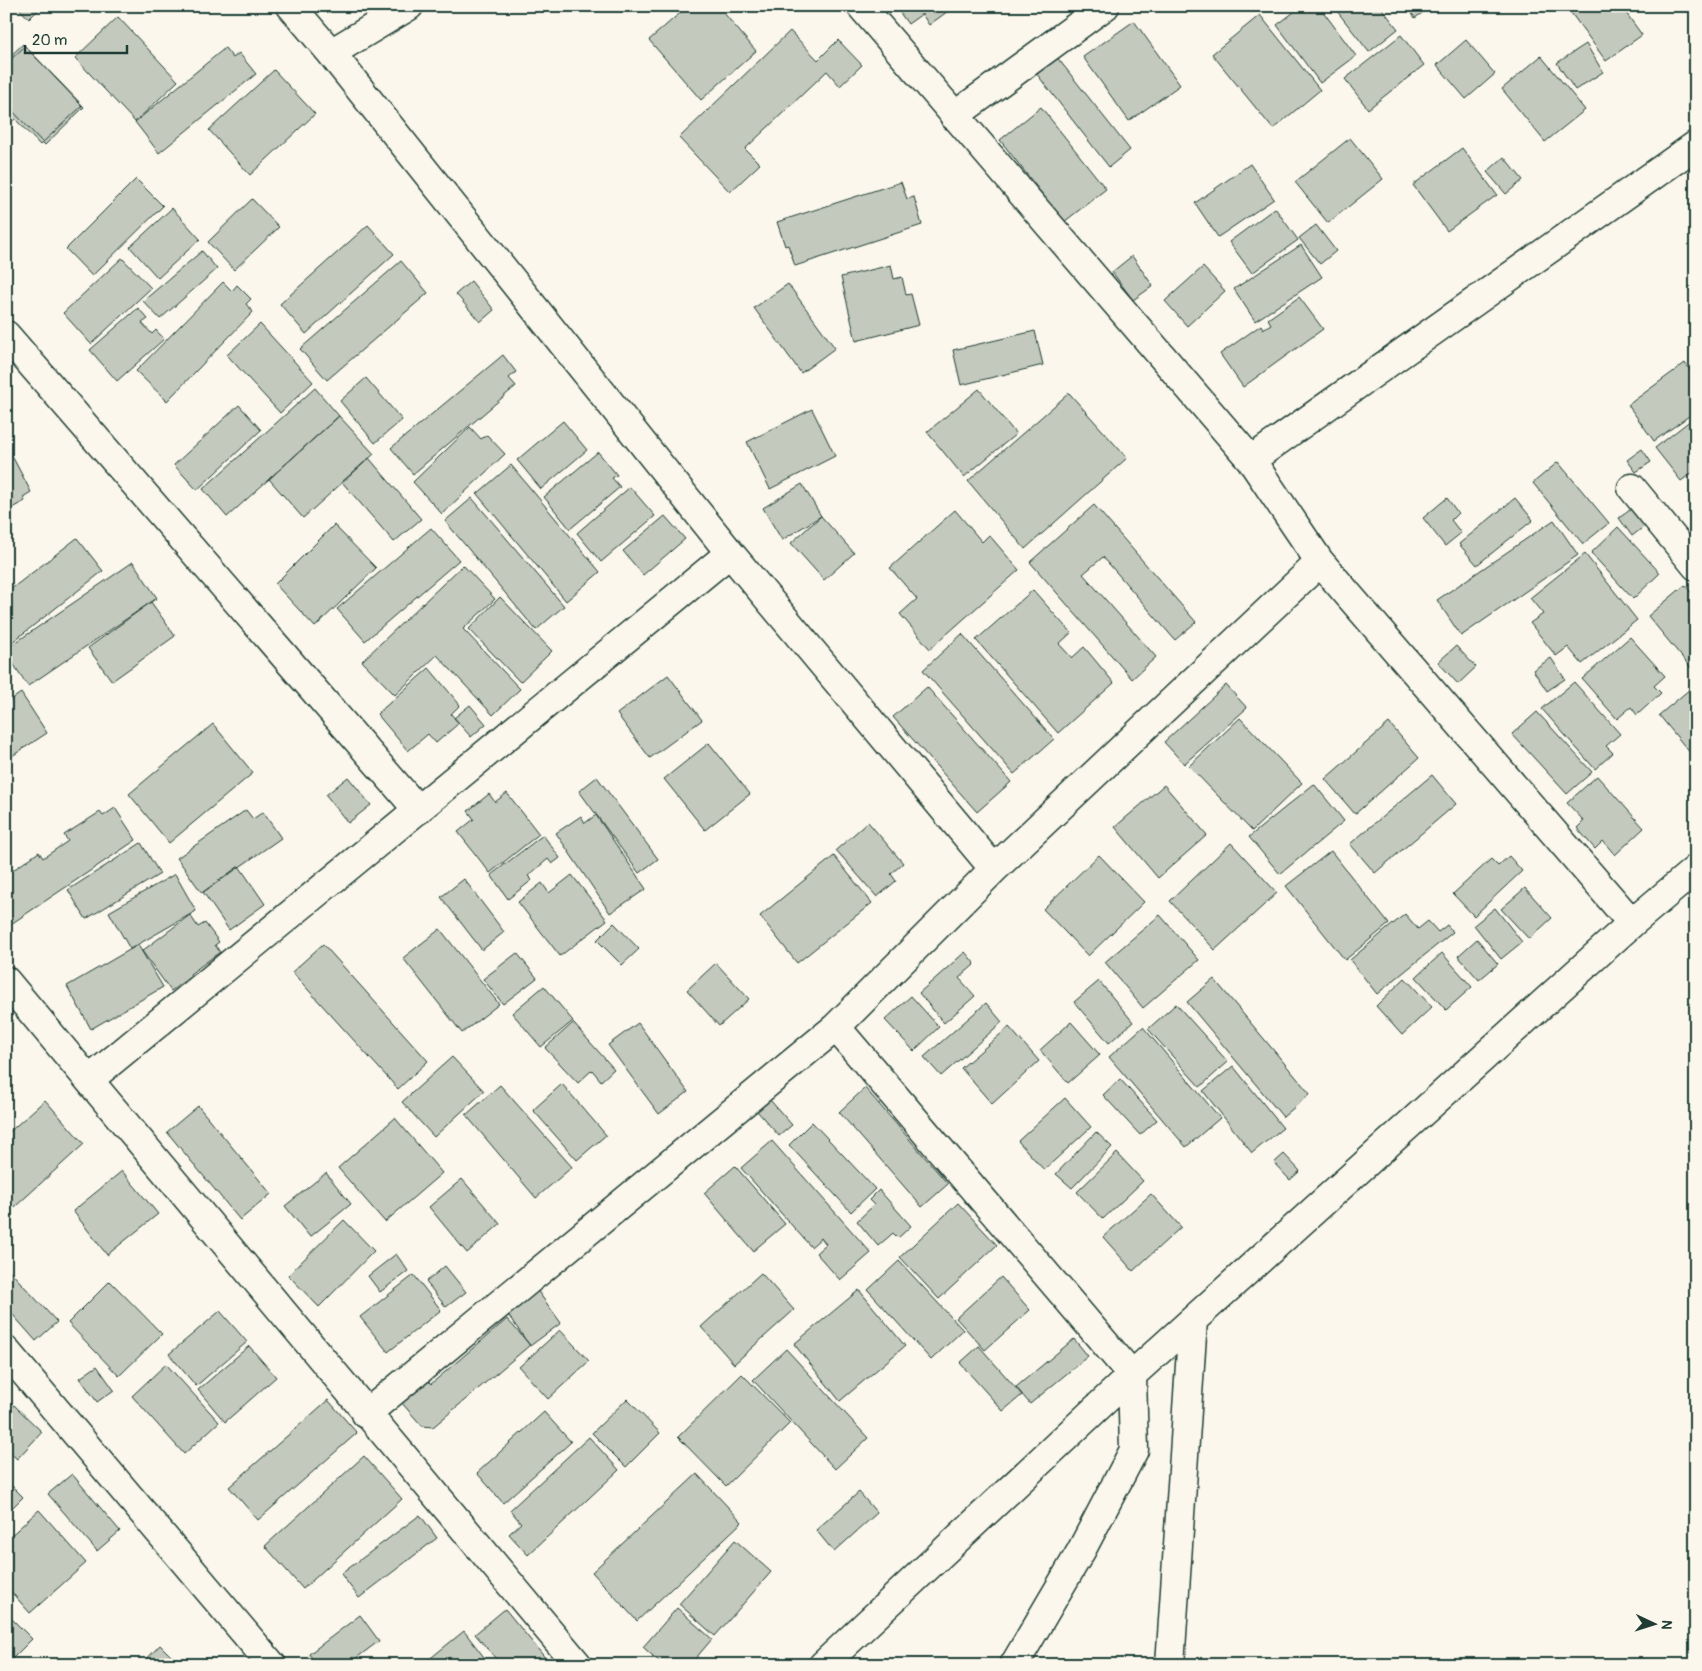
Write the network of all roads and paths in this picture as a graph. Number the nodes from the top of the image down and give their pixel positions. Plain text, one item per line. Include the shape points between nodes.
1 (290, 6) edge
2 (408, 6) edge
3 (861, 6) edge
4 (1104, 6) edge
5 (331, 53) junction
6 (954, 116) junction
7 (1696, 145) edge
8 (6, 335) edge
9 (1251, 460) junction
10 (1632, 488) dead end
11 (730, 553) junction
12 (1320, 562) junction
13 (1696, 566) edge
14 (418, 810) junction
15 (1696, 869) edge
16 (994, 870) junction
17 (1632, 923) junction
18 (6, 981) edge
19 (836, 1026) junction
20 (89, 1080) junction
21 (1194, 1320) junction
22 (6, 1351) edge
23 (1132, 1375) junction
24 (366, 1414) junction
25 (272, 1665) edge
26 (578, 1665) edge
27 (823, 1665) edge
28 (1014, 1665) edge
29 (1170, 1665) edge

1 - 5 street
2 - 5 street
3 - 6 street
4 - 6 street
5 - 11 street
6 - 9 street
7 - 9 street
8 - 14 street
9 - 12 street
10 - 13 street
11 - 14 street
11 - 16 street
12 - 16 street
12 - 17 street
14 - 20 street
15 - 17 street
16 - 19 street
17 - 21 street
18 - 20 street
19 - 23 street
19 - 24 street
20 - 24 street
21 - 23 street
21 - 29 street
22 - 25 street
23 - 27 street
23 - 28 street via 1134,1450 1081,1551
24 - 26 street

